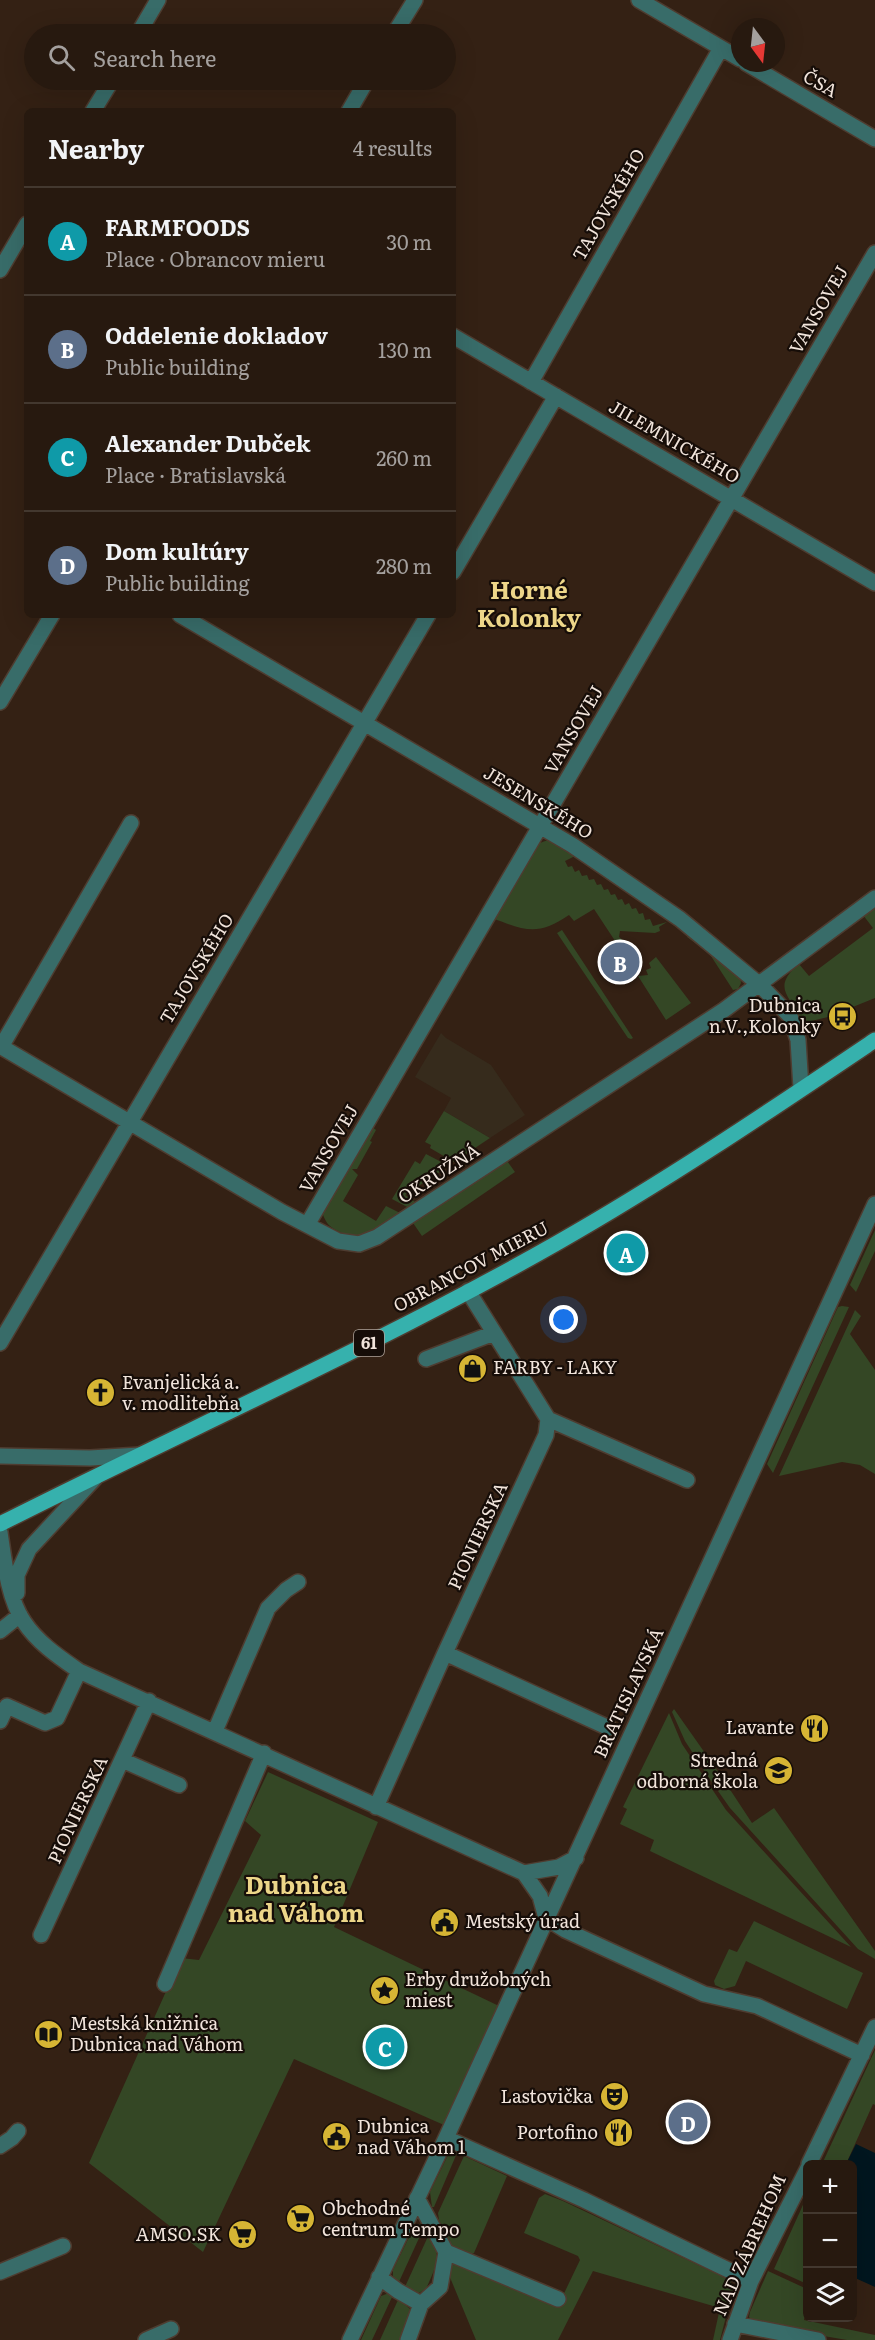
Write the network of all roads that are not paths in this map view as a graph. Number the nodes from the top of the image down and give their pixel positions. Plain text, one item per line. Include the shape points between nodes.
1 (158, 0) edge
2 (415, 0) edge
3 (639, 0) edge
4 (144, 24) edge
5 (400, 24) edge
6 (721, 48) junction
7 (731, 54) edge
8 (761, 72) edge
9 (106, 90) edge
10 (362, 90) edge
11 (95, 108) edge
12 (351, 108) edge
13 (875, 139) edge
14 (24, 229) edge
15 (875, 254) edge
16 (0, 270) edge
17 (456, 338) edge
18 (531, 382) junction
19 (556, 396) junction
20 (731, 498) junction
21 (456, 567) edge
22 (875, 583) edge
23 (50, 618) edge
24 (185, 618) edge
25 (426, 618) edge
26 (6, 679) edge
27 (0, 702) edge
28 (364, 724) junction
29 (131, 823) dead end
30 (541, 826) junction
31 (875, 898) edge
32 (760, 985) junction
33 (875, 1040) edge
34 (1, 1046) edge
35 (801, 1088) junction
36 (129, 1121) junction
37 (875, 1204) edge
38 (308, 1226) junction
39 (468, 1291) junction
40 (494, 1333) junction
41 (0, 1344) edge
42 (426, 1359) dead end
43 (549, 1419) junction
44 (140, 1455) junction
45 (0, 1456) edge
46 (100, 1474) junction
47 (687, 1480) dead end
48 (0, 1524) edge
49 (0, 1532) edge
50 (298, 1582) dead end
51 (0, 1592) edge
52 (18, 1612) junction
53 (0, 1631) edge
54 (445, 1653) junction
55 (79, 1671) junction
56 (150, 1701) junction
57 (0, 1722) edge
58 (609, 1728) dead end
59 (215, 1731) junction
60 (264, 1753) junction
61 (122, 1760) junction
62 (179, 1785) dead end
63 (376, 1807) junction
64 (576, 1858) junction
65 (524, 1873) junction
66 (546, 1918) junction
67 (41, 1935) dead end
68 (165, 1984) dead end
69 (875, 2026) edge
70 (862, 2055) junction
71 (18, 2132) dead end
72 (446, 2138) junction
73 (0, 2146) edge
74 (811, 2160) edge
75 (803, 2176) edge
76 (417, 2199) junction
77 (63, 2246) dead end
78 (446, 2252) junction
79 (0, 2272) edge
80 (379, 2277) junction
81 (751, 2281) junction
82 (558, 2299) dead end
83 (422, 2304) junction
84 (735, 2324) junction
85 (171, 2329) dead end
86 (146, 2340) edge
87 (350, 2340) edge
88 (408, 2340) edge
89 (730, 2340) edge
90 (818, 2340) edge

1 - 4 street
2 - 5 street
3 - 6 street
6 - 7 street
6 - 18 street, TAJOVSKÉHO
8 - 13 street, ČSA
9 - 11 street
10 - 12 street
14 - 16 street
15 - 20 street, VANSOVEJ
17 - 18 street, JILEMNICKÉHO
18 - 19 street, JILEMNICKÉHO
19 - 20 street, JILEMNICKÉHO
19 - 21 street
20 - 22 street, JILEMNICKÉHO
20 - 30 street, VANSOVEJ
23 - 26 street
24 - 28 street, JESENSKÉHO
25 - 28 street, TAJOVSKÉHO
26 - 27 street
28 - 30 street, JESENSKÉHO
28 - 36 street, TAJOVSKÉHO
29 - 34 street, OKRUŽNÁ
30 - 32 street, JESENSKÉHO via 656,902
30 - 38 street, VANSOVEJ
31 - 32 street, OKRUŽNÁ
32 - 35 street, JESENSKÉHO via 794,1023
32 - 38 street, OKRUŽNÁ via 372,1240 344,1243
33 - 35 main road, OBRANCOV MIERU / 61
34 - 36 street, OKRUŽNÁ
35 - 39 main road, OBRANCOV MIERU / 61 via 636,1196
36 - 38 street, OKRUŽNÁ
36 - 41 street, TAJOVSKÉHO
37 - 64 street, BRATISLAVSKÁ
39 - 40 street
39 - 44 main road, OBRANCOV MIERU / 61
40 - 42 street
40 - 43 street
43 - 47 street
43 - 54 street, PIONIERSKA via 546,1435
44 - 45 street via 48,1459
44 - 46 main road, OBRANCOV MIERU / 61
46 - 48 main road, OBRANCOV MIERU / 61
46 - 52 street via 29,1549 17,1575
49 - 52 street
50 - 59 street via 268,1608
51 - 52 street
52 - 53 street
52 - 55 street via 50,1651
54 - 58 street, BRATISLAVSKÁ
54 - 63 street, PIONIERSKA
55 - 56 street
55 - 57 street via 57,1718 45,1723 7,1706
56 - 59 street
56 - 61 street, PIONIERSKA
59 - 60 street
60 - 63 street
60 - 68 street
61 - 62 street
61 - 67 street, PIONIERSKA
63 - 65 street
64 - 65 street via 559,1867
64 - 66 street, BRATISLAVSKÁ
65 - 66 street via 540,1896
66 - 70 street via 704,1995 764,2009
66 - 72 street, BRATISLAVSKÁ
69 - 70 street, NAD ZÁBREHOM
70 - 74 street, NAD ZÁBREHOM
71 - 73 street
72 - 76 street, BRATISLAVSKÁ
72 - 81 street
75 - 81 street, NAD ZÁBREHOM
76 - 78 street
76 - 80 street, BRATISLAVSKÁ
77 - 79 street
78 - 82 street
78 - 83 street via 440,2287
80 - 83 street
80 - 87 street, BRATISLAVSKÁ
81 - 84 street, NAD ZÁBREHOM
83 - 88 street
84 - 89 street, NAD ZÁBREHOM
84 - 90 street
85 - 86 street

